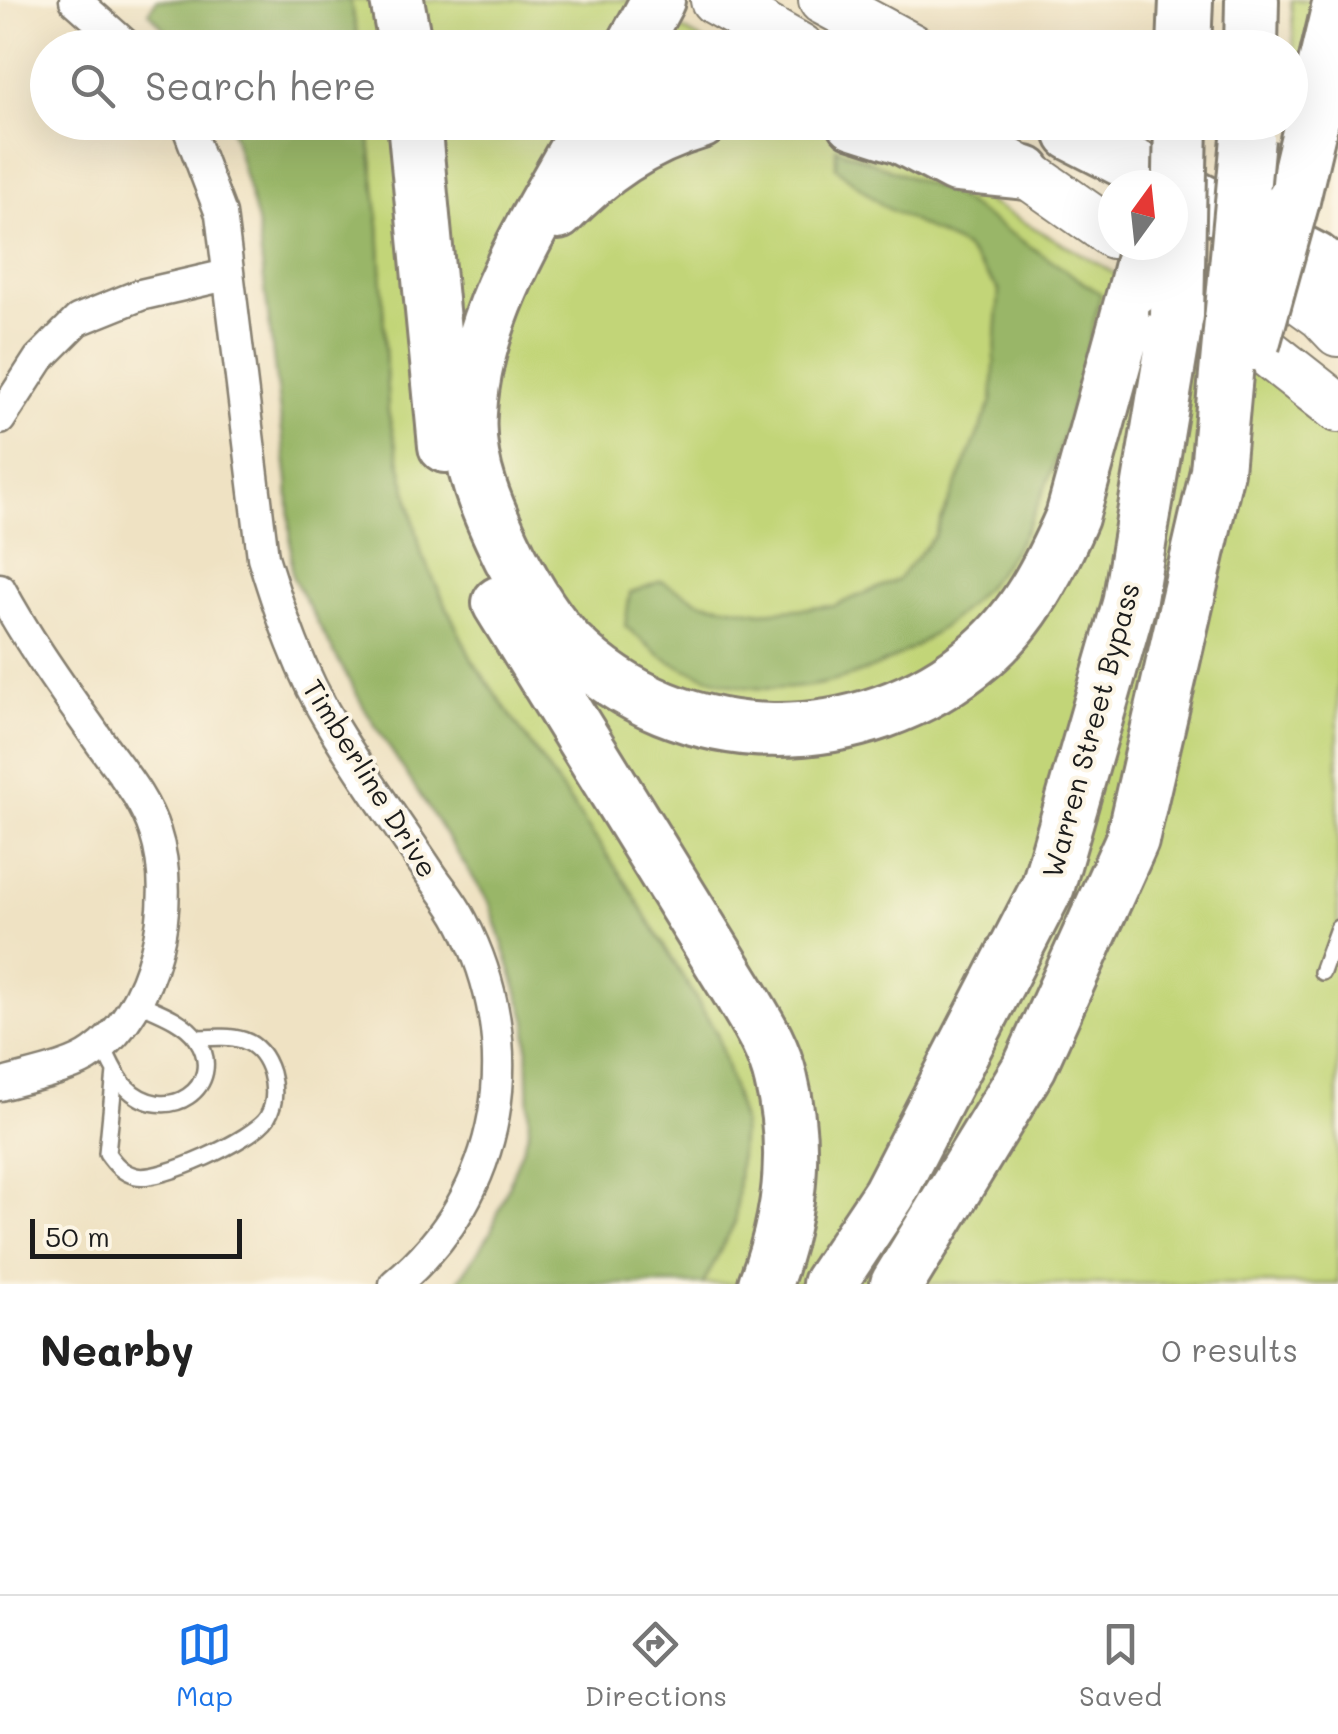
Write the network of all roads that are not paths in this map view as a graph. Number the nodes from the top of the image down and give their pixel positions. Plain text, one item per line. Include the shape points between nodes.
1 (75, 0) edge
2 (397, 0) edge
3 (628, 0) edge
4 (658, 0) edge
5 (714, 0) edge
6 (822, 0) edge
7 (1186, 0) edge
8 (1252, 0) edge
9 (1338, 9) edge
10 (108, 30) edge
11 (403, 30) edge
12 (612, 30) edge
13 (642, 30) edge
14 (768, 30) edge
15 (878, 30) edge
16 (1185, 30) edge
17 (1251, 30) edge
18 (1308, 136) edge
19 (193, 140) edge
20 (416, 140) edge
21 (552, 140) edge
22 (581, 140) edge
23 (652, 140) edge
24 (909, 140) edge
25 (968, 140) edge
26 (1079, 140) edge
27 (1085, 140) edge
28 (1173, 140) edge
29 (1174, 140) edge
30 (1247, 140) edge
31 (1307, 140) edge
32 (1122, 170) edge
33 (1143, 170) edge
34 (1165, 170) edge
35 (1026, 174) junction
36 (1188, 193) edge
37 (1188, 218) edge
38 (1098, 224) edge
39 (522, 250) junction
40 (1146, 273) edge
41 (227, 275) junction
42 (1338, 277) edge
43 (1338, 332) edge
44 (441, 406) junction
45 (1338, 408) edge
46 (0, 419) edge
47 (1217, 471) junction
48 (0, 589) edge
49 (1338, 928) edge
50 (1322, 972) dead end
51 (137, 1002) junction
52 (197, 1038) junction
53 (109, 1058) junction
54 (0, 1085) edge
55 (394, 1284) edge
56 (765, 1284) edge
57 (828, 1284) edge
58 (897, 1284) edge

1 - 10 street
2 - 11 highway
3 - 12 highway
4 - 13 highway
5 - 14 main road
6 - 15 main road
7 - 16 highway
8 - 17 highway
9 - 18 highway, bridge
19 - 41 street, Timberline Drive via 222,214
20 - 44 highway
21 - 44 highway via 486,263
22 - 39 highway
23 - 39 highway via 590,180
24 - 35 highway via 956,166
25 - 35 main road
26 - 32 main road
27 - 33 highway
28 - 34 highway
29 - 40 highway, Warren Street Bypass, bridge
30 - 47 highway, bridge
31 - 47 highway, bridge
35 - 38 main road
36 - 42 highway via 1315,258
37 - 43 main road
39 - 40 highway via 481,348 470,450 524,584 569,644 640,698 688,717 761,732 835,726 890,712 996,641 1044,576 1072,517
40 - 45 main road
40 - 57 highway, Warren Street Bypass via 1128,604 1048,886 889,1194
41 - 46 street via 140,295 78,320 39,359
41 - 55 street, Timberline Drive via 264,557 279,610 331,724 462,921 489,988 499,1038 499,1092 481,1166 446,1231
44 - 56 highway via 461,527 488,586 774,1056 791,1155 782,1230
47 - 58 highway via 1132,840 1030,1066
48 - 51 street via 155,832 163,880 159,939
49 - 50 lane
51 - 52 lane
51 - 53 street
52 - 53 lane via 204,1056 200,1083 177,1104 140,1099
52 - 53 lane via 230,1036 254,1044 266,1058 274,1101 249,1136 161,1174 137,1176 117,1167 107,1152
53 - 54 street via 91,1055

